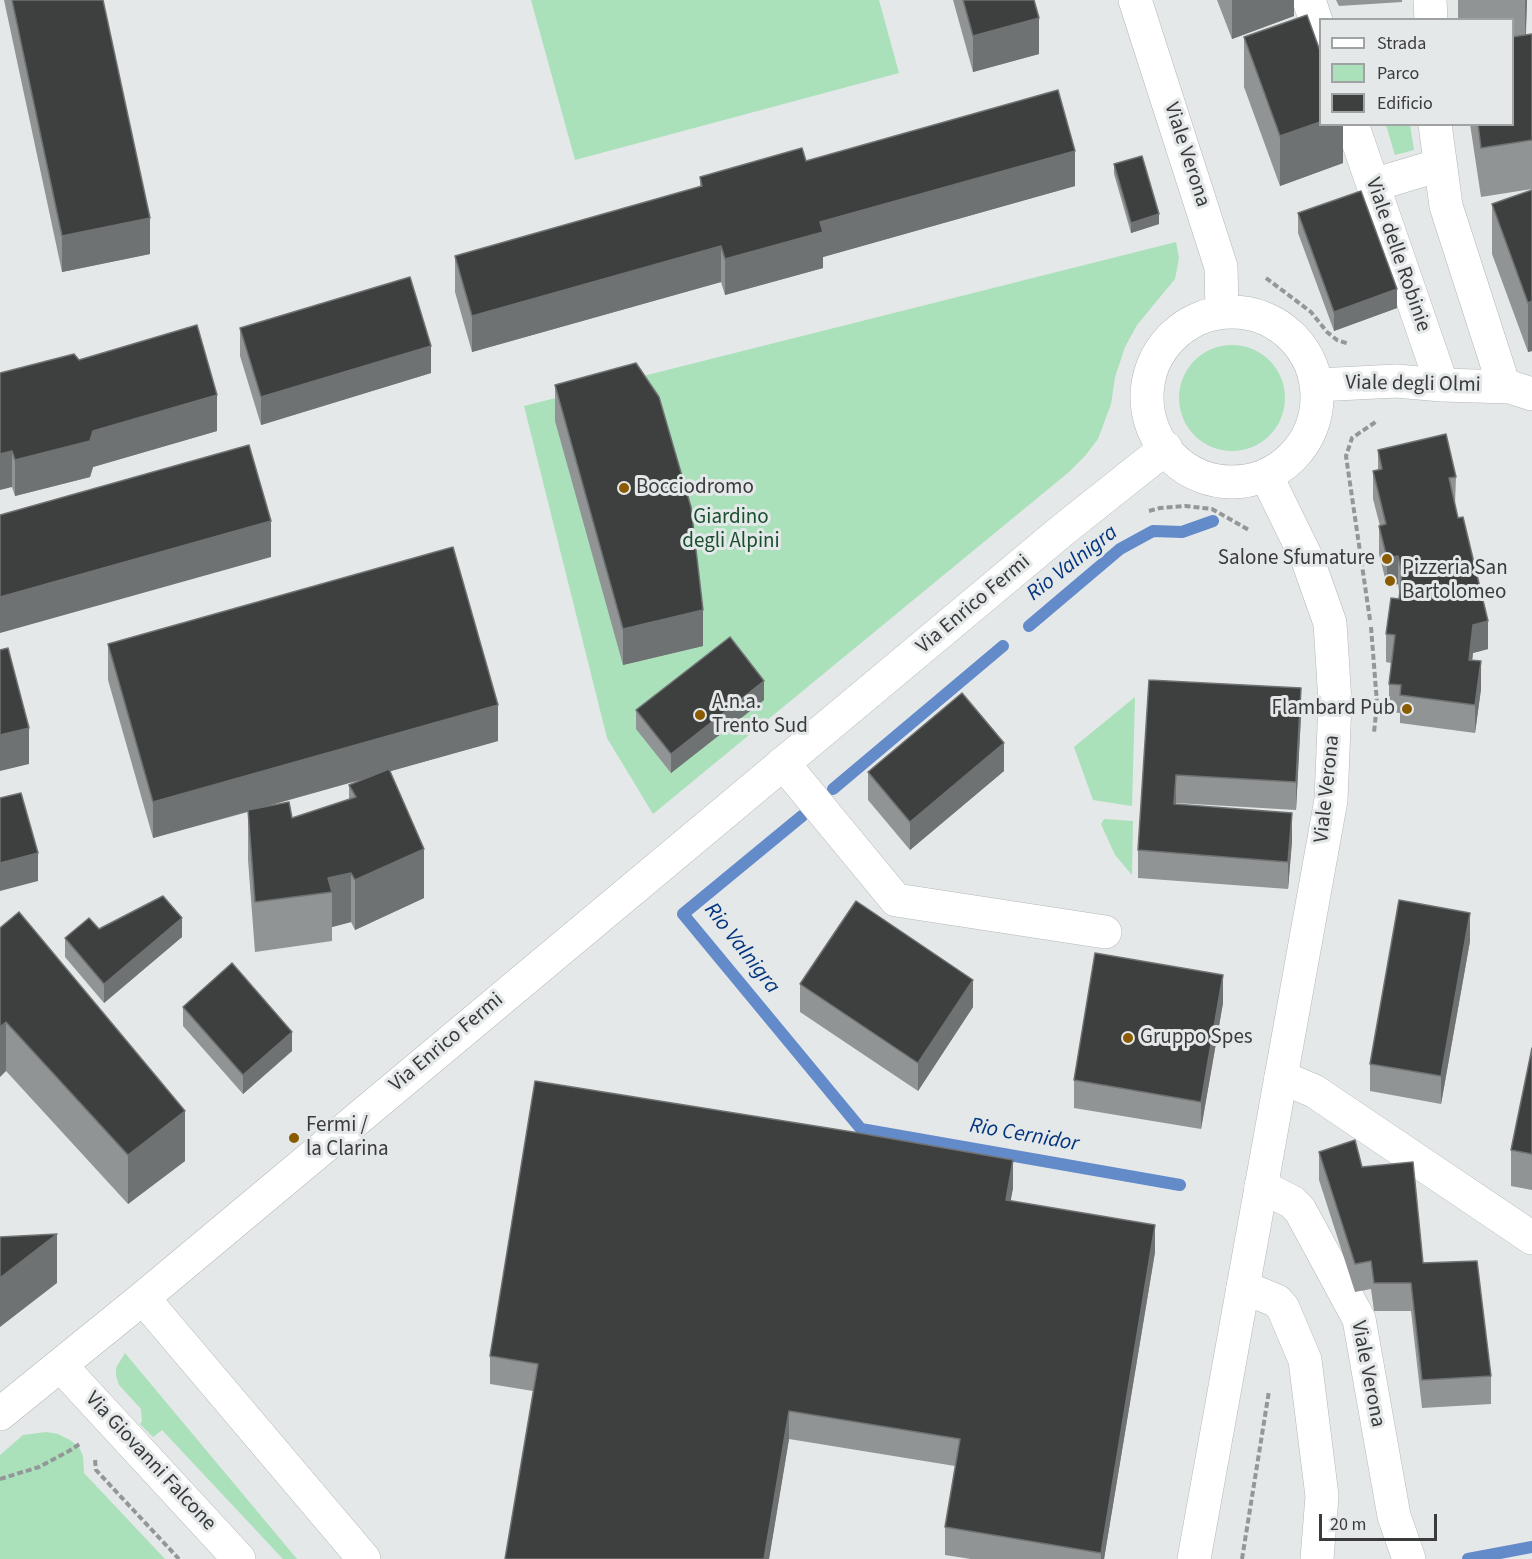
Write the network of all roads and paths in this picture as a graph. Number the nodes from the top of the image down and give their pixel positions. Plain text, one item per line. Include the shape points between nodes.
1 (1135, 0) edge
2 (1309, 0) edge
3 (1430, 0) edge
4 (1431, 18) edge
5 (1319, 30) edge
6 (1353, 126) edge
7 (1435, 126) edge
8 (1440, 165) junction
9 (1373, 185) junction
10 (1266, 278) dead end
11 (1222, 312) junction
12 (1358, 346) dead end
13 (1317, 385) junction
14 (1442, 385) junction
15 (1519, 386) edge
16 (1385, 417) dead end
17 (1166, 448) junction
18 (1346, 456) dead end
19 (1266, 475) junction
20 (1142, 513) dead end
21 (1255, 533) dead end
22 (783, 763) junction
23 (1105, 932) dead end
24 (1281, 1077) junction
25 (1261, 1186) junction
26 (1532, 1238) edge
27 (1243, 1287) junction
28 (143, 1298) junction
29 (61, 1366) junction
30 (1270, 1390) dead end
31 (0, 1414) edge
32 (86, 1439) dead end
33 (94, 1454) dead end
34 (0, 1479) edge
35 (179, 1559) edge
36 (239, 1559) edge
37 (364, 1559) edge
38 (1194, 1559) edge
39 (1242, 1559) edge
40 (1317, 1559) edge
41 (1409, 1559) edge

1 - 11 street, Viale Verona via 1221,267
2 - 5 street
3 - 4 street
6 - 9 street, Viale delle Robinie
7 - 8 street
8 - 9 street
8 - 15 street via 1446,206
9 - 14 street, Viale delle Robinie
10 - 12 path via 1311,312 1337,340
11 - 13 street via 1248,313 1274,322 1294,338 1309,360
11 - 17 street via 1199,318 1178,331 1162,348 1152,370 1147,393 1150,417
13 - 14 street, Viale degli Olmi via 1396,381
13 - 19 street via 1317,408 1301,448
14 - 15 street, Viale degli Olmi
16 - 18 path via 1352,438
17 - 19 street via 1189,470 1207,478 1246,481
17 - 22 street, Via Enrico Fermi
19 - 24 street, Viale Verona via 1308,561 1330,623 1335,702 1331,800
20 - 21 path via 1185,506 1212,509
22 - 23 street via 896,900
22 - 28 street, Via Enrico Fermi
24 - 25 street, Viale Verona
24 - 26 street via 1314,1091
25 - 27 street, Viale Verona
25 - 41 street, Viale Verona via 1300,1210 1359,1320 1394,1516
27 - 38 street, Viale Verona
27 - 40 street via 1277,1301 1283,1308 1305,1360 1322,1496
28 - 29 street, Via Enrico Fermi
28 - 37 street
29 - 31 street, Via Enrico Fermi
29 - 36 street, Via Giovanni Falcone
30 - 39 path
32 - 34 path via 39,1467
33 - 35 path via 96,1470

